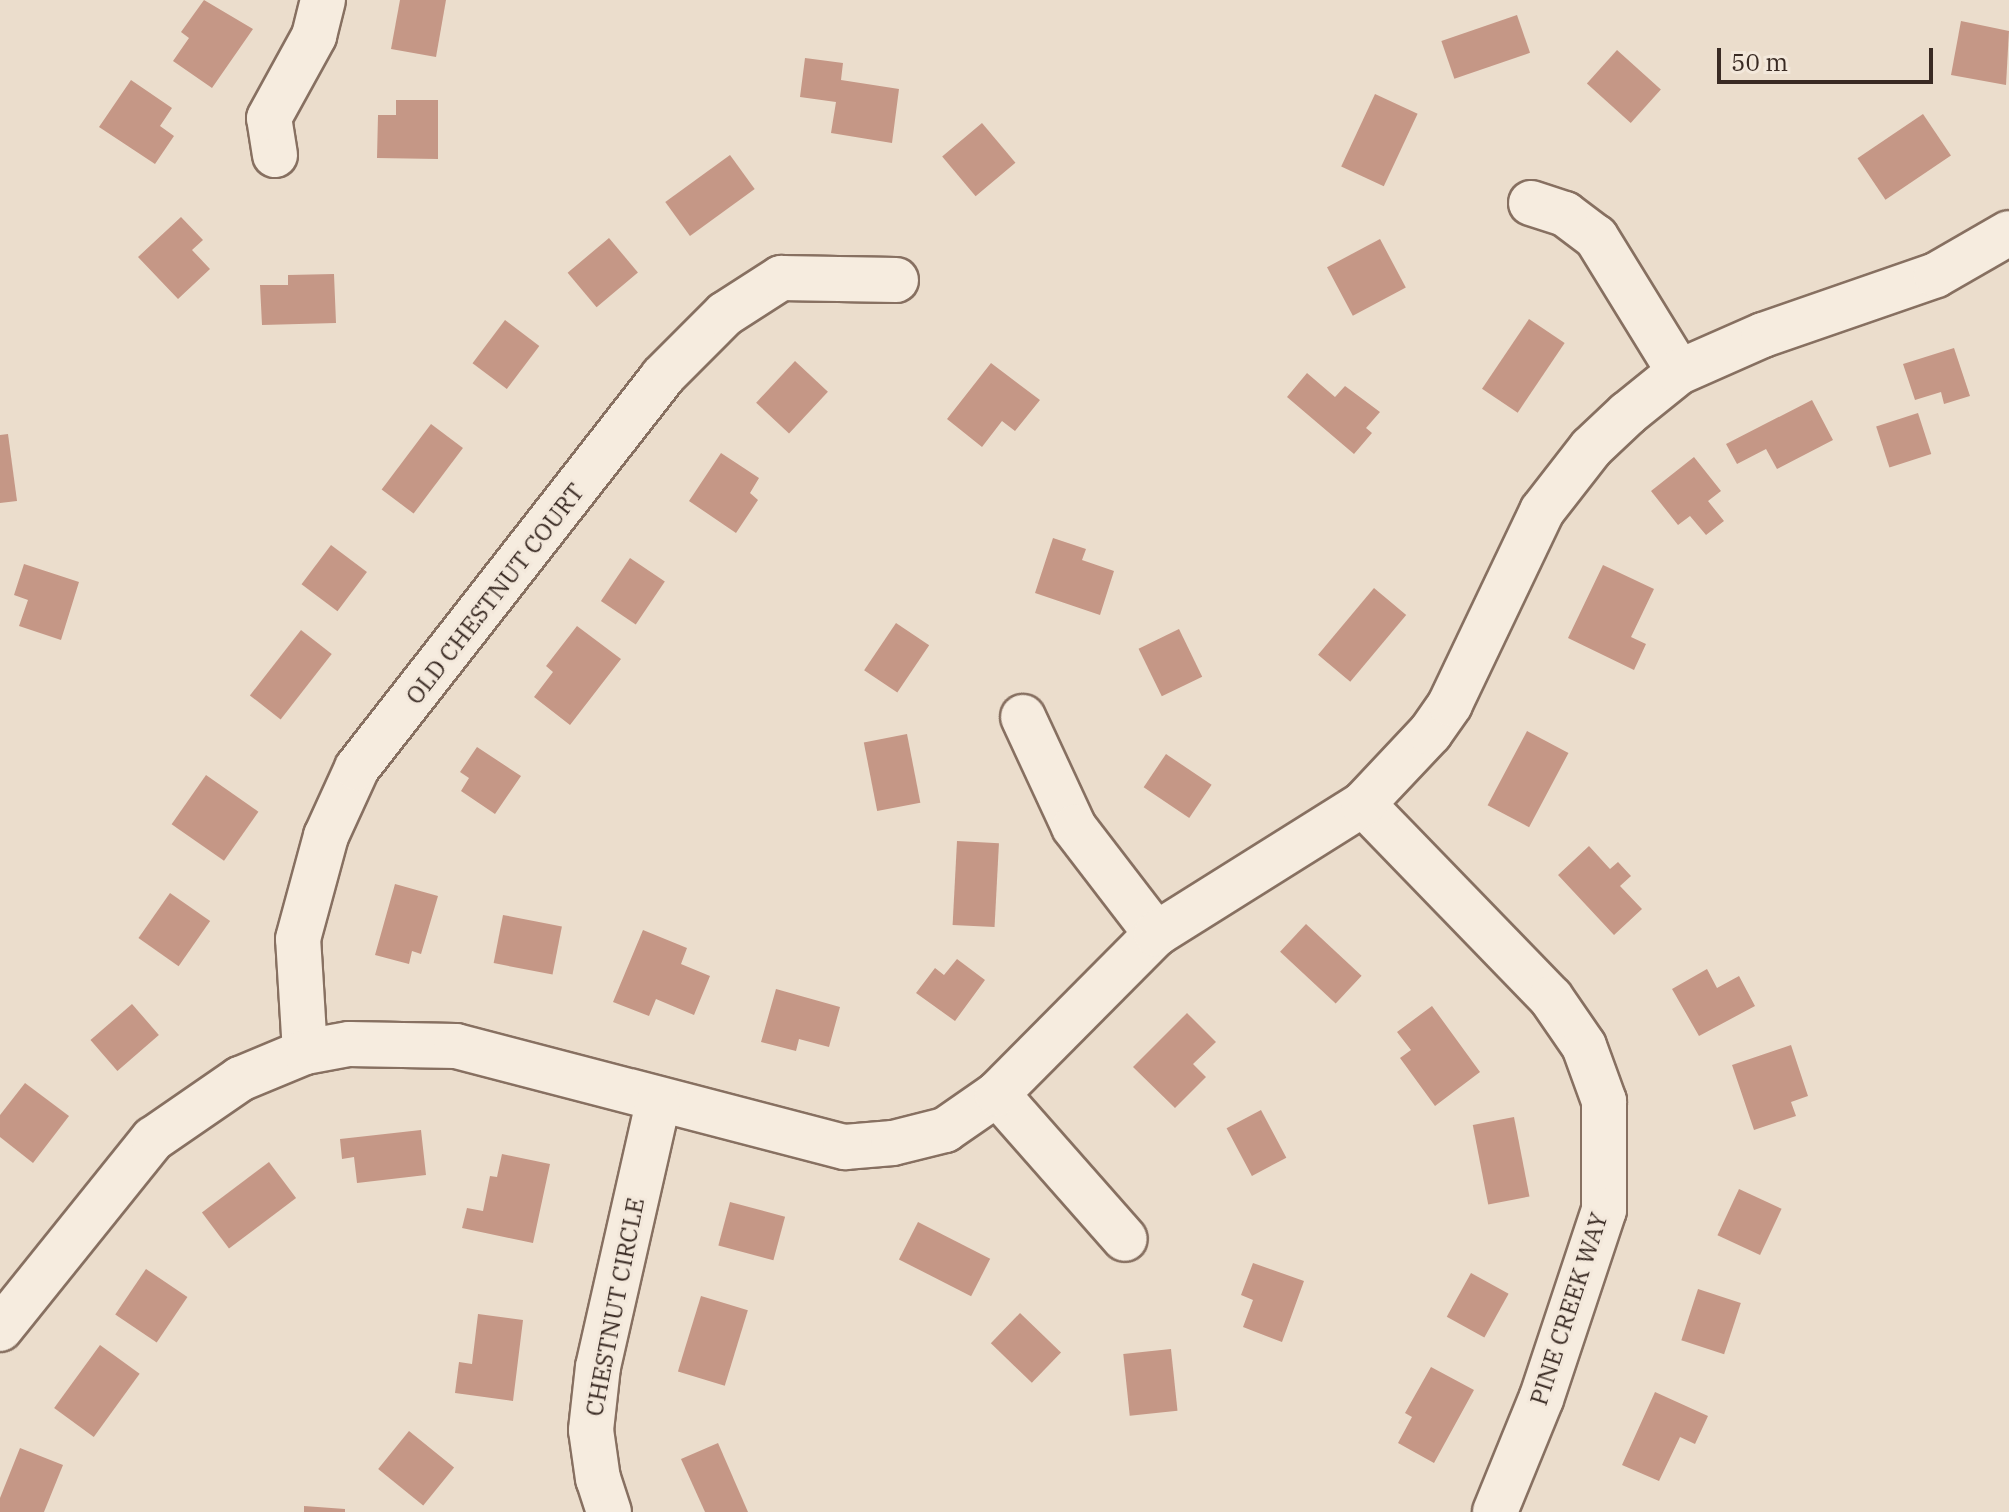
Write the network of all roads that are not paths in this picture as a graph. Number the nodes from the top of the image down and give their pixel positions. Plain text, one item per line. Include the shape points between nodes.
1 (323, 0) edge
2 (275, 155) dead end
3 (1531, 203) dead end
4 (2009, 233) edge
5 (882, 280) dead end
6 (1679, 372) junction
7 (1023, 717) dead end
8 (1363, 804) junction
9 (1156, 934) junction
10 (305, 1052) junction
11 (997, 1094) junction
12 (658, 1103) junction
13 (1125, 1239) dead end
14 (0, 1329) edge
15 (609, 1512) edge
16 (1495, 1512) edge

1 - 2 street via 314,36 269,118
3 - 6 street via 1565,214 1596,237
4 - 6 street via 1949,270 1763,335
5 - 10 street, OLD CHESTNUT COURT via 781,278 725,314 662,377 357,768 326,836 298,939
6 - 8 street via 1591,448 1555,492 1522,548 1450,704
7 - 9 street via 1074,827
8 - 9 street
8 - 16 street, PINE CREEK WAY via 1551,998 1584,1046 1604,1101 1604,1210 1541,1399
9 - 11 street
10 - 12 street via 349,1044 456,1046
10 - 14 street via 240,1079 153,1139
11 - 12 street via 945,1130 893,1143 845,1147
11 - 13 street
12 - 15 street, CHESTNUT CIRCLE via 598,1367 591,1430

